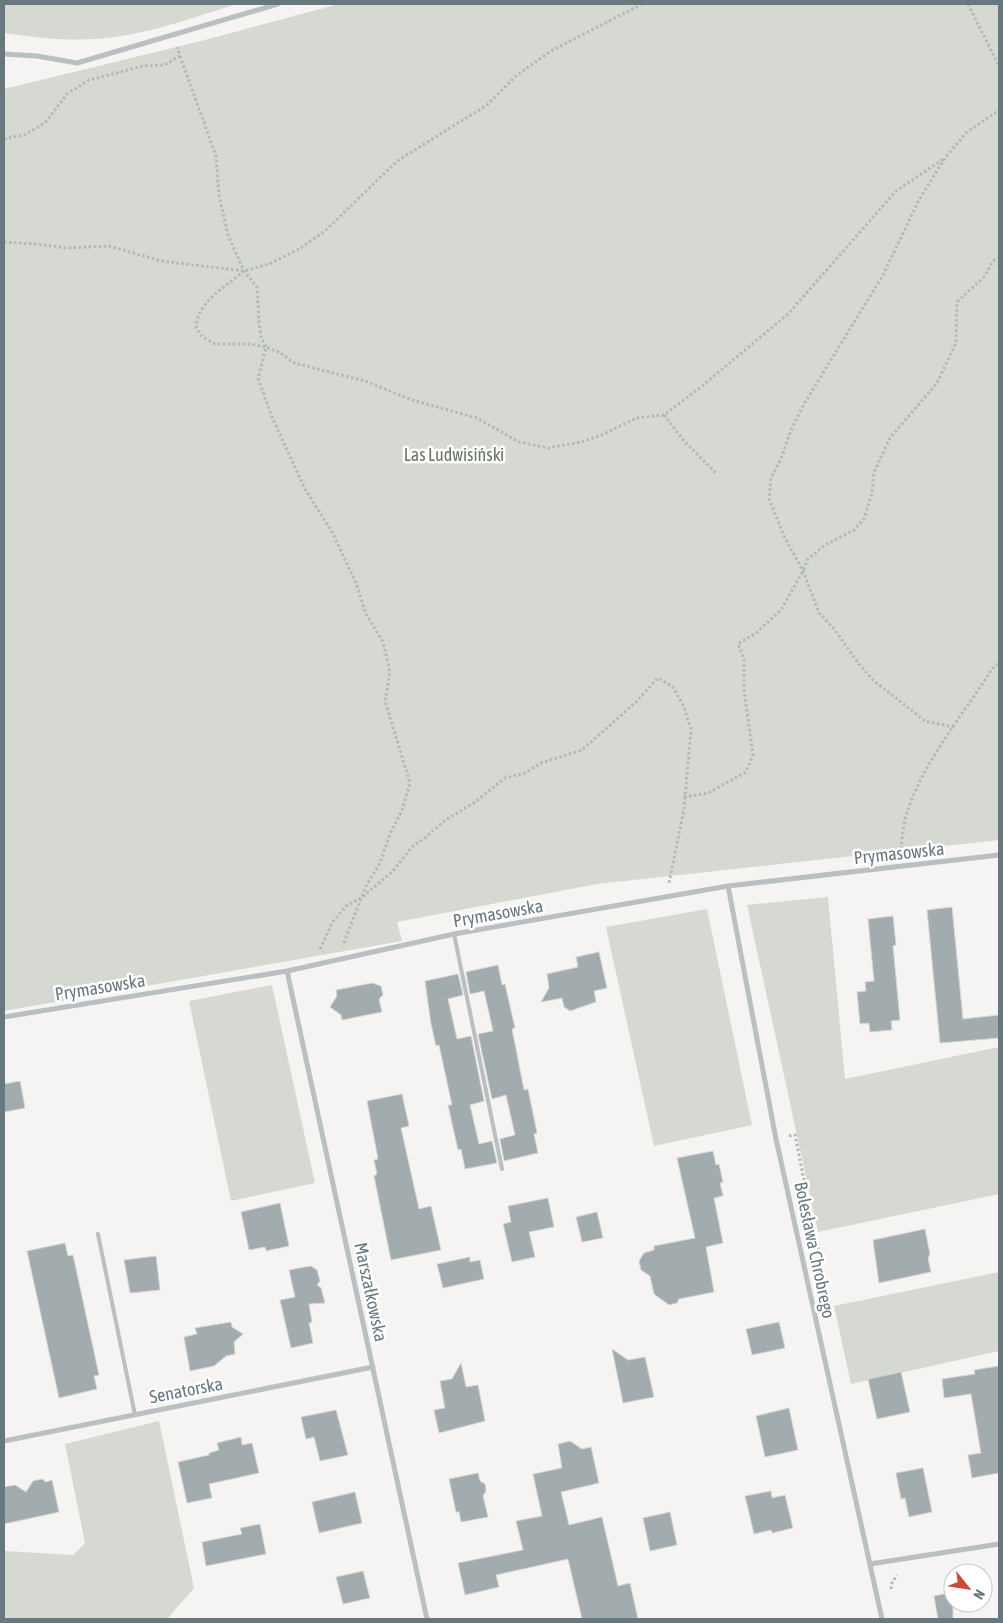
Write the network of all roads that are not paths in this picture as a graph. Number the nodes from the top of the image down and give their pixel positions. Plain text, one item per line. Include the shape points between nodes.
1 (278, 4) edge
2 (4, 54) edge
3 (999, 855) edge
4 (728, 886) junction
5 (454, 934) junction
6 (287, 971) junction
7 (4, 1017) edge
8 (502, 1169) dead end
9 (98, 1234) dead end
10 (373, 1367) junction
11 (135, 1415) junction
12 (4, 1442) edge
13 (999, 1544) edge
14 (870, 1564) junction
15 (427, 1619) edge
16 (882, 1619) edge

1 - 2 street via 77,63
3 - 4 street, Prymasowska
4 - 5 street, Prymasowska
4 - 14 street, Bolesława Chrobrego via 776,1139
5 - 6 street, Prymasowska
5 - 8 lane
6 - 7 street, Prymasowska
6 - 10 street, Marszałkowska
9 - 11 lane
10 - 11 street, Senatorska
10 - 15 street, Marszałkowska
11 - 12 street, Senatorska
13 - 14 street
14 - 16 street, Bolesława Chrobrego

